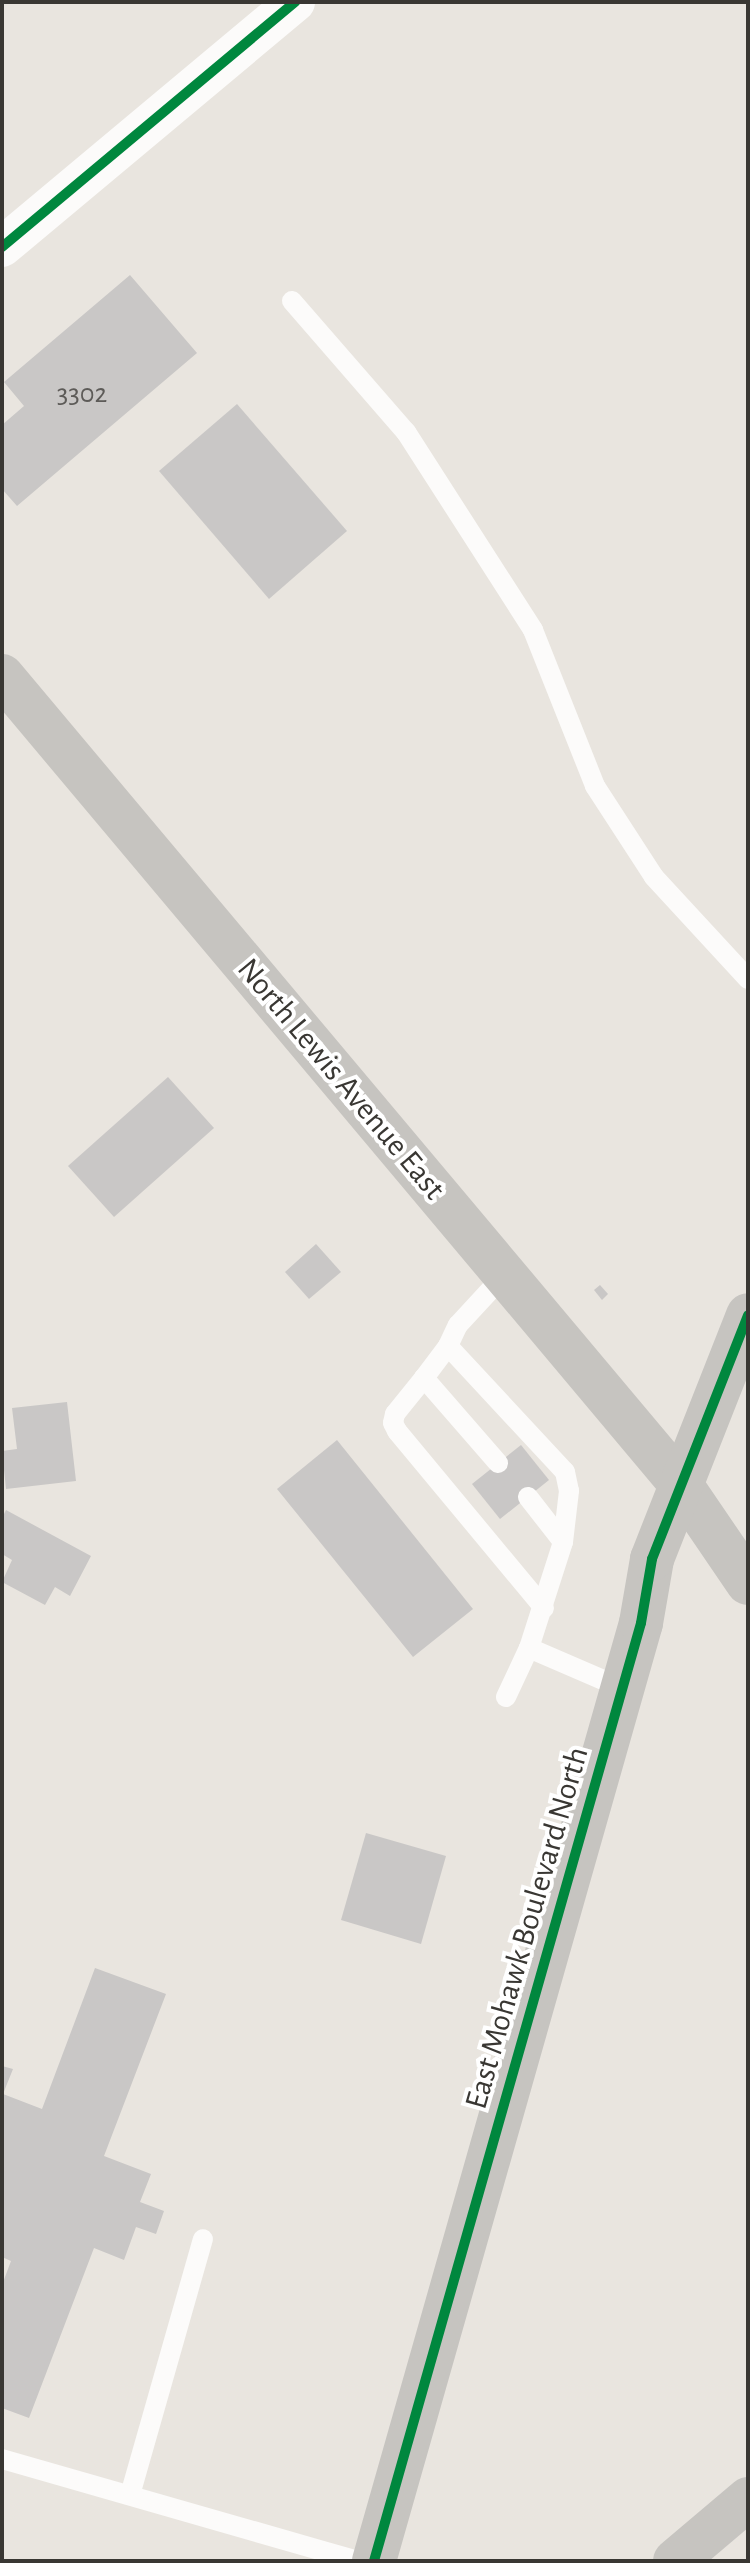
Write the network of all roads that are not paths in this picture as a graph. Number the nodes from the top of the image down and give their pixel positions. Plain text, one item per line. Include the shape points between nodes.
1 (295, 2) edge
2 (2, 247) edge
3 (292, 301) dead end
4 (2, 676) edge
5 (748, 979) edge
6 (505, 1274) junction
7 (748, 1315) edge
8 (448, 1346) junction
9 (424, 1378) junction
10 (498, 1463) dead end
11 (679, 1482) junction
12 (528, 1497) dead end
13 (563, 1542) junction
14 (748, 1550) edge
15 (748, 1583) edge
16 (544, 1608) junction
17 (529, 1648) junction
18 (622, 1688) junction
19 (506, 1697) dead end
20 (203, 2239) dead end
21 (2, 2459) edge
22 (130, 2495) junction
23 (748, 2499) edge
24 (357, 2561) edge
25 (374, 2561) edge
26 (675, 2561) edge

1 - 2 street
3 - 5 lane via 406,432 533,630 595,786 654,877
4 - 6 main road, North Lewis Avenue East
6 - 8 lane via 458,1325
6 - 11 main road, North Lewis Avenue East
7 - 11 main road, East Mohawk Boulevard North
8 - 9 lane
8 - 13 lane via 565,1472 569,1491
9 - 10 lane
9 - 16 lane via 395,1414 397,1431
11 - 14 main road, North Lewis Avenue East
11 - 15 main road, North Lewis Avenue East
11 - 18 main road, East Mohawk Boulevard North via 652,1559
12 - 13 lane
13 - 16 lane
16 - 17 lane
17 - 18 lane
17 - 19 lane
18 - 25 main road, East Mohawk Boulevard North
20 - 22 lane
21 - 22 lane
22 - 24 lane
23 - 26 main road

